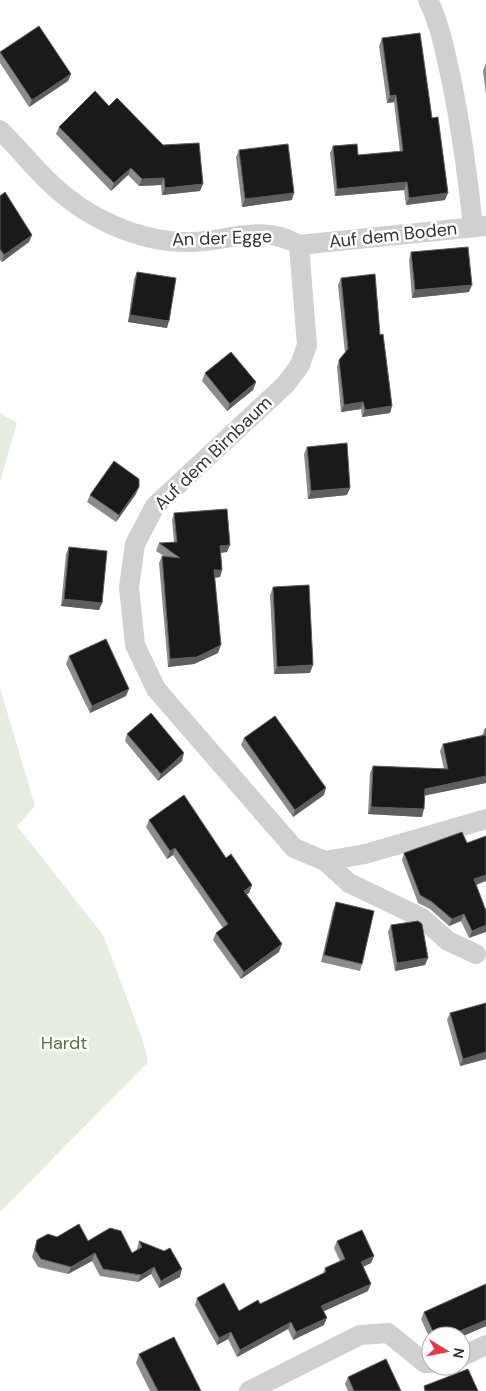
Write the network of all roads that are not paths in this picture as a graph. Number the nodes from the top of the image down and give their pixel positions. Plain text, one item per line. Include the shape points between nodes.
1 (428, 0) edge
2 (0, 130) edge
3 (479, 226) edge
4 (299, 245) junction
5 (486, 819) edge
6 (325, 861) junction
7 (476, 954) dead end
8 (486, 1345) edge
9 (471, 1352) edge
10 (421, 1360) edge
11 (249, 1391) edge

1 - 3 street via 446,57
2 - 4 street, An der Egge via 48,181 84,210 115,226 148,238 170,241 192,242 254,234 284,236
3 - 4 street, Auf dem Boden
4 - 6 street, Auf dem Birnbaum via 307,345 300,365 286,384 155,506 135,544 129,587 135,645 156,689 294,848
5 - 6 street via 365,854
6 - 7 street, Auf dem Birnbaum via 349,883 422,918 448,941
8 - 9 street
10 - 11 street via 388,1333 360,1336

